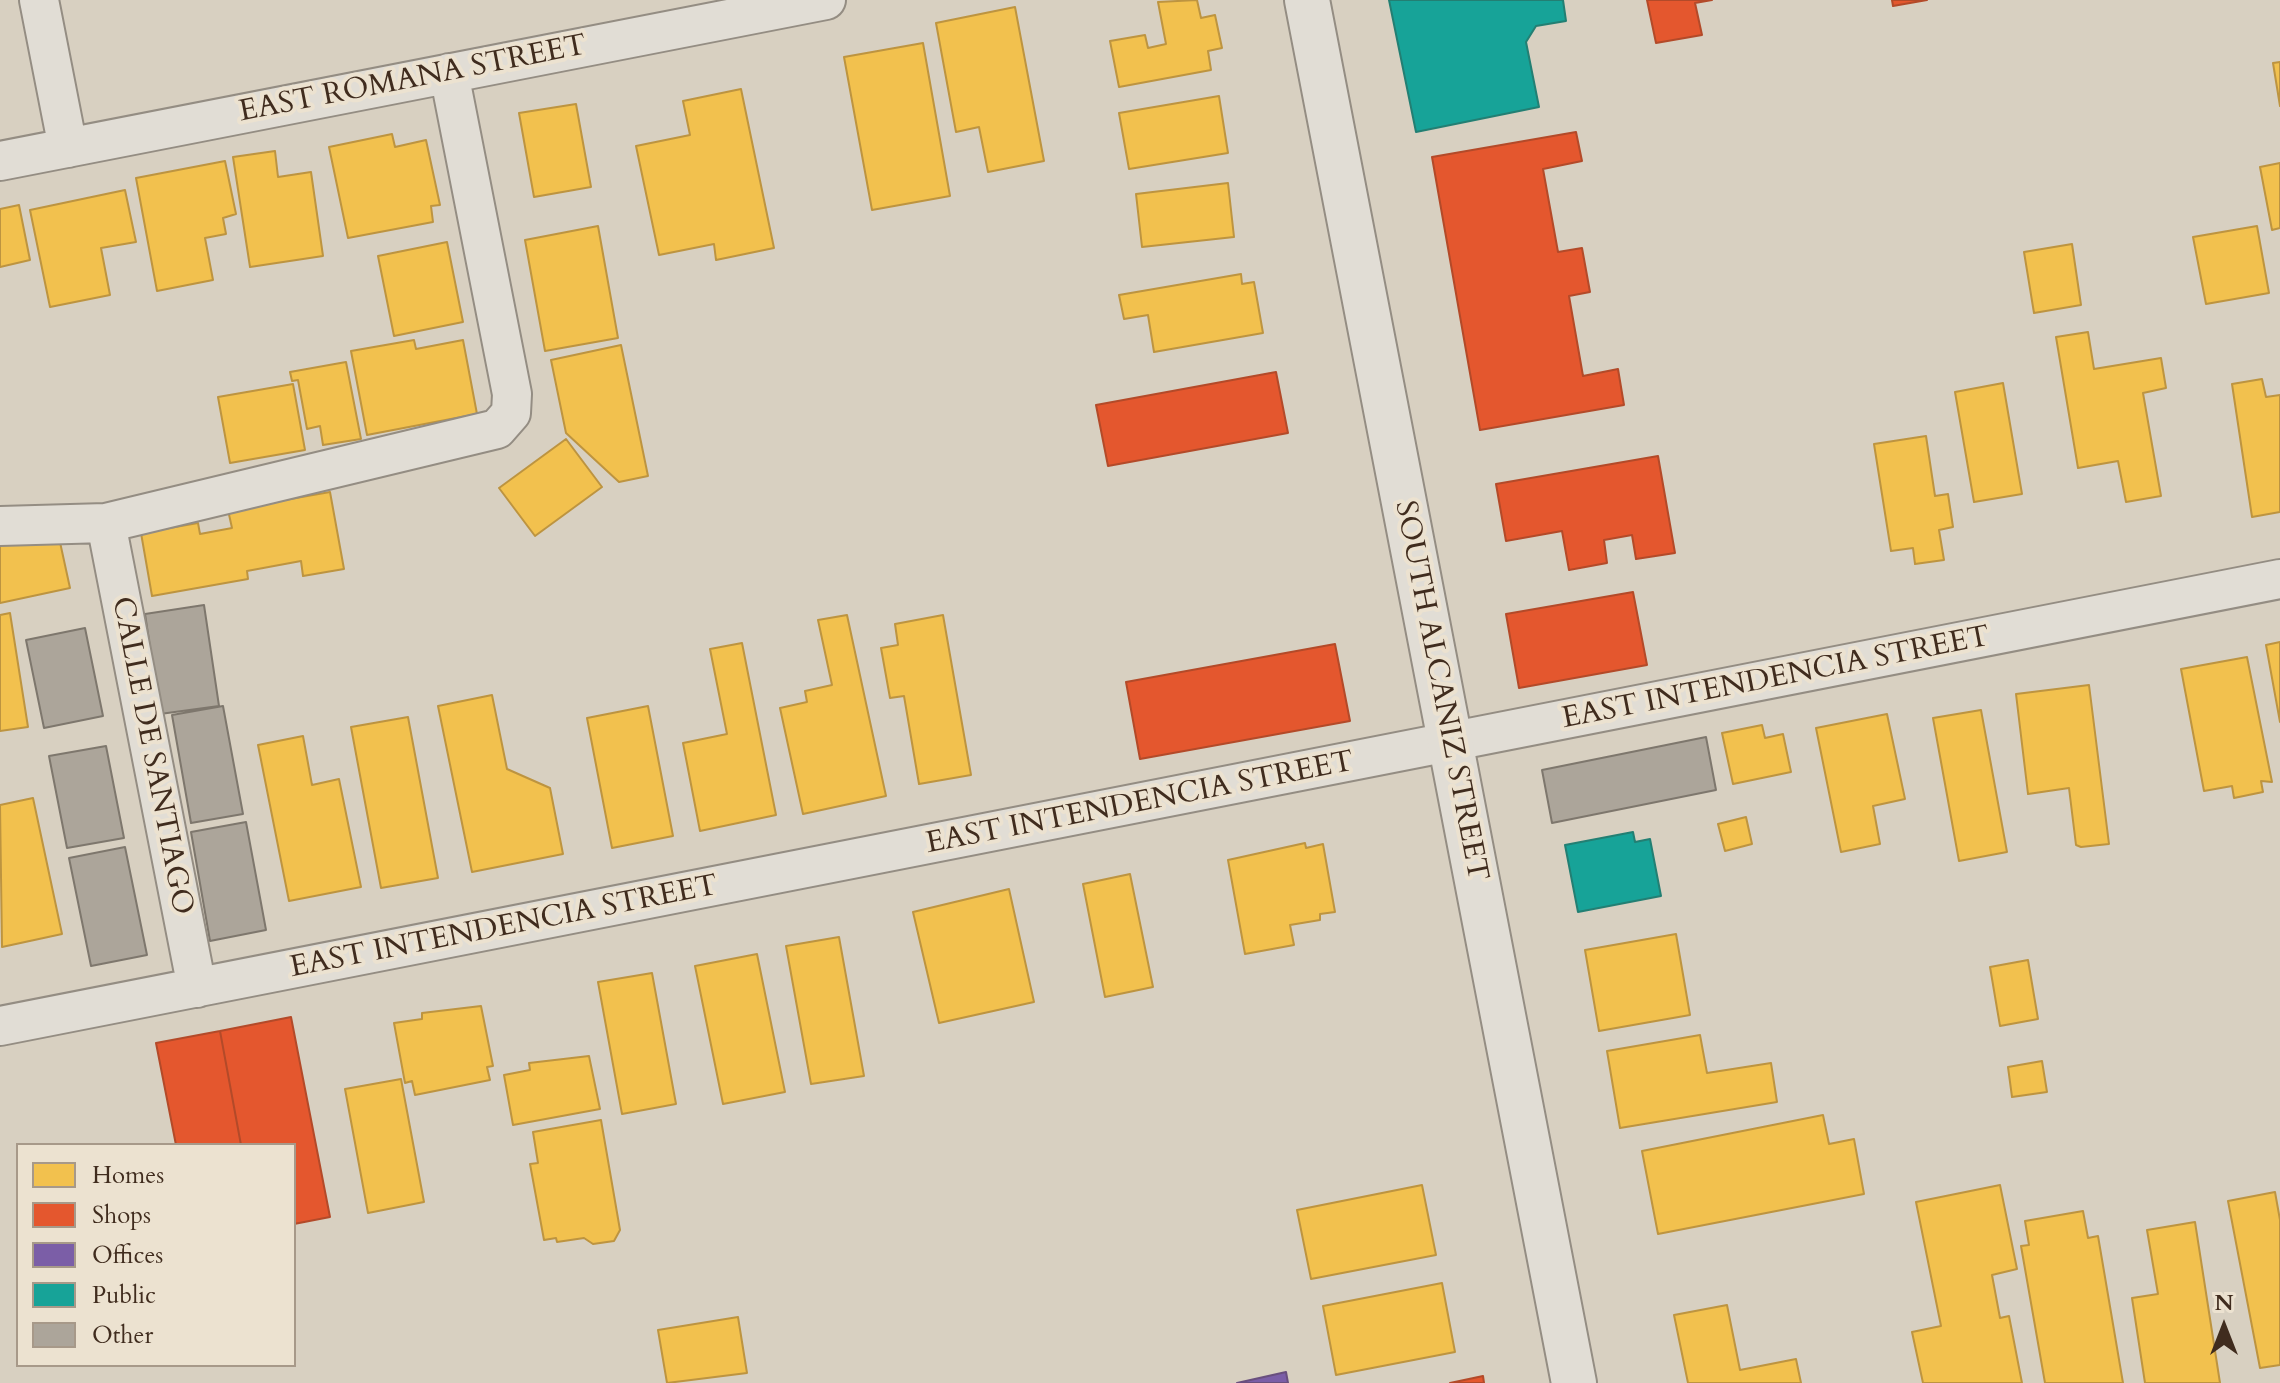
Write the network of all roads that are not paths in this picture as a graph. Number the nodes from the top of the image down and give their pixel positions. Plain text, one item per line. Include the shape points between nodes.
1 (39, 0) edge
2 (826, 0) edge
3 (1307, 0) edge
4 (449, 73) junction
5 (68, 148) junction
6 (0, 161) edge
7 (106, 523) junction
8 (0, 526) edge
9 (2280, 579) edge
10 (1450, 743) junction
11 (197, 988) junction
12 (0, 1026) edge
13 (1574, 1383) edge

1 - 5 street
2 - 4 street, EAST ROMANA STREET
3 - 10 street, SOUTH ALCANIZ STREET
4 - 5 street, EAST ROMANA STREET
4 - 7 street via 512,394 511,413 497,429
5 - 6 street, EAST ROMANA STREET
7 - 8 street
7 - 11 street, CALLE DE SANTIAGO
9 - 10 street, EAST INTENDENCIA STREET
10 - 11 street, EAST INTENDENCIA STREET
10 - 13 street, SOUTH ALCANIZ STREET
11 - 12 street, EAST INTENDENCIA STREET

